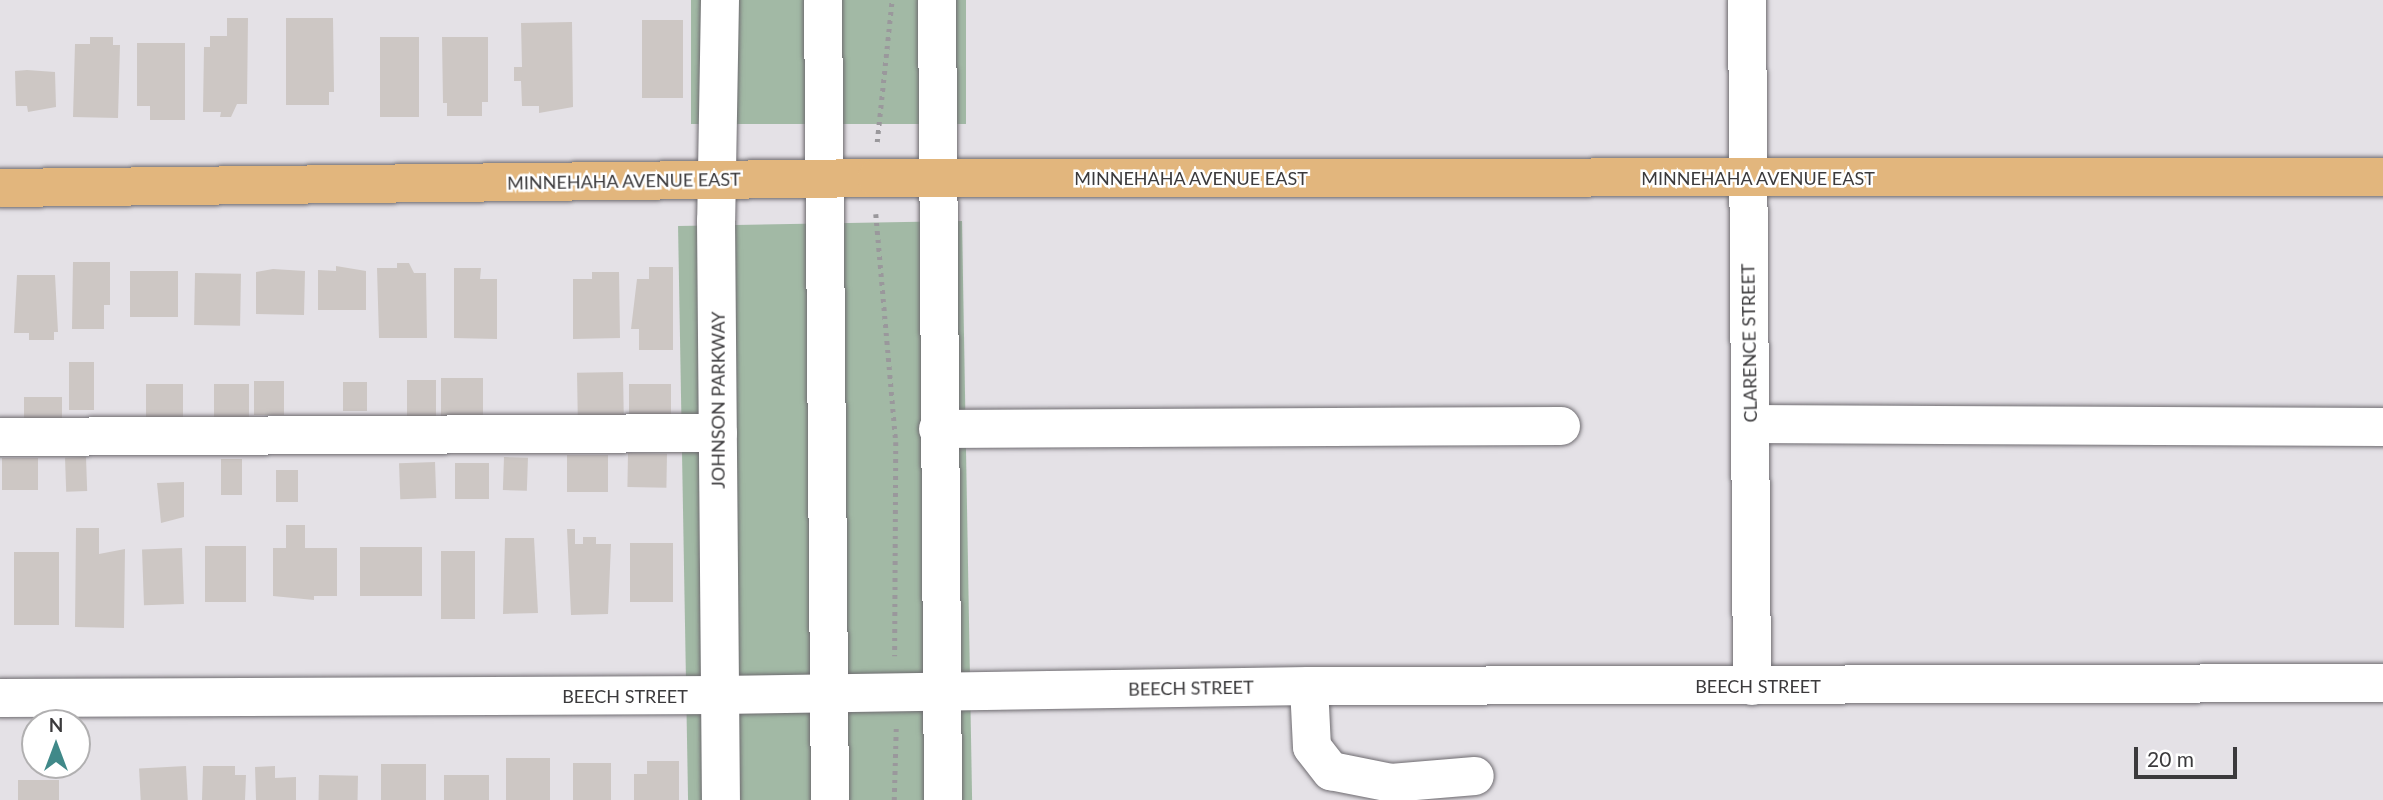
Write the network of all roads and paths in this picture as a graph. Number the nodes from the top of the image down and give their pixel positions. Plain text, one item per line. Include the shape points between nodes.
1 (720, 0) edge
2 (824, 0) edge
3 (892, 0) edge
4 (937, 0) edge
5 (1747, 0) edge
6 (877, 113) dead end
7 (2383, 177) edge
8 (936, 178) junction
9 (1747, 178) junction
10 (716, 179) junction
11 (823, 179) junction
12 (0, 188) edge
13 (875, 244) dead end
14 (1750, 424) junction
15 (1561, 426) dead end
16 (2383, 427) edge
17 (939, 429) junction
18 (718, 433) junction
19 (0, 437) edge
20 (895, 655) dead end
21 (2383, 684) edge
22 (1309, 686) junction
23 (1752, 686) junction
24 (942, 692) junction
25 (830, 694) junction
26 (719, 695) junction
27 (0, 698) edge
28 (896, 729) dead end
29 (1475, 776) dead end
30 (721, 800) edge
31 (830, 800) edge
32 (894, 800) edge
33 (943, 800) edge

1 - 10 street, JOHNSON PARKWAY
2 - 11 street
3 - 6 path
4 - 8 street
5 - 9 street, CLARENCE STREET
7 - 9 main road, MINNEHAHA AVENUE EAST
8 - 9 main road, MINNEHAHA AVENUE EAST
8 - 11 main road, MINNEHAHA AVENUE EAST
8 - 17 street
9 - 14 street, CLARENCE STREET
10 - 11 main road, MINNEHAHA AVENUE EAST
10 - 12 main road, MINNEHAHA AVENUE EAST
10 - 18 street, JOHNSON PARKWAY
11 - 25 street
13 - 20 path via 896,442
14 - 16 street
14 - 23 street, CLARENCE STREET
15 - 17 street
17 - 24 street
18 - 19 street
18 - 26 street, JOHNSON PARKWAY
21 - 23 street, BEECH STREET
22 - 23 street, BEECH STREET
22 - 24 street, BEECH STREET
22 - 29 street via 1312,747 1331,771 1391,783
24 - 25 street, BEECH STREET
24 - 33 street
25 - 26 street, BEECH STREET
25 - 31 street
26 - 27 street, BEECH STREET
26 - 30 street, JOHNSON PARKWAY
28 - 32 path

